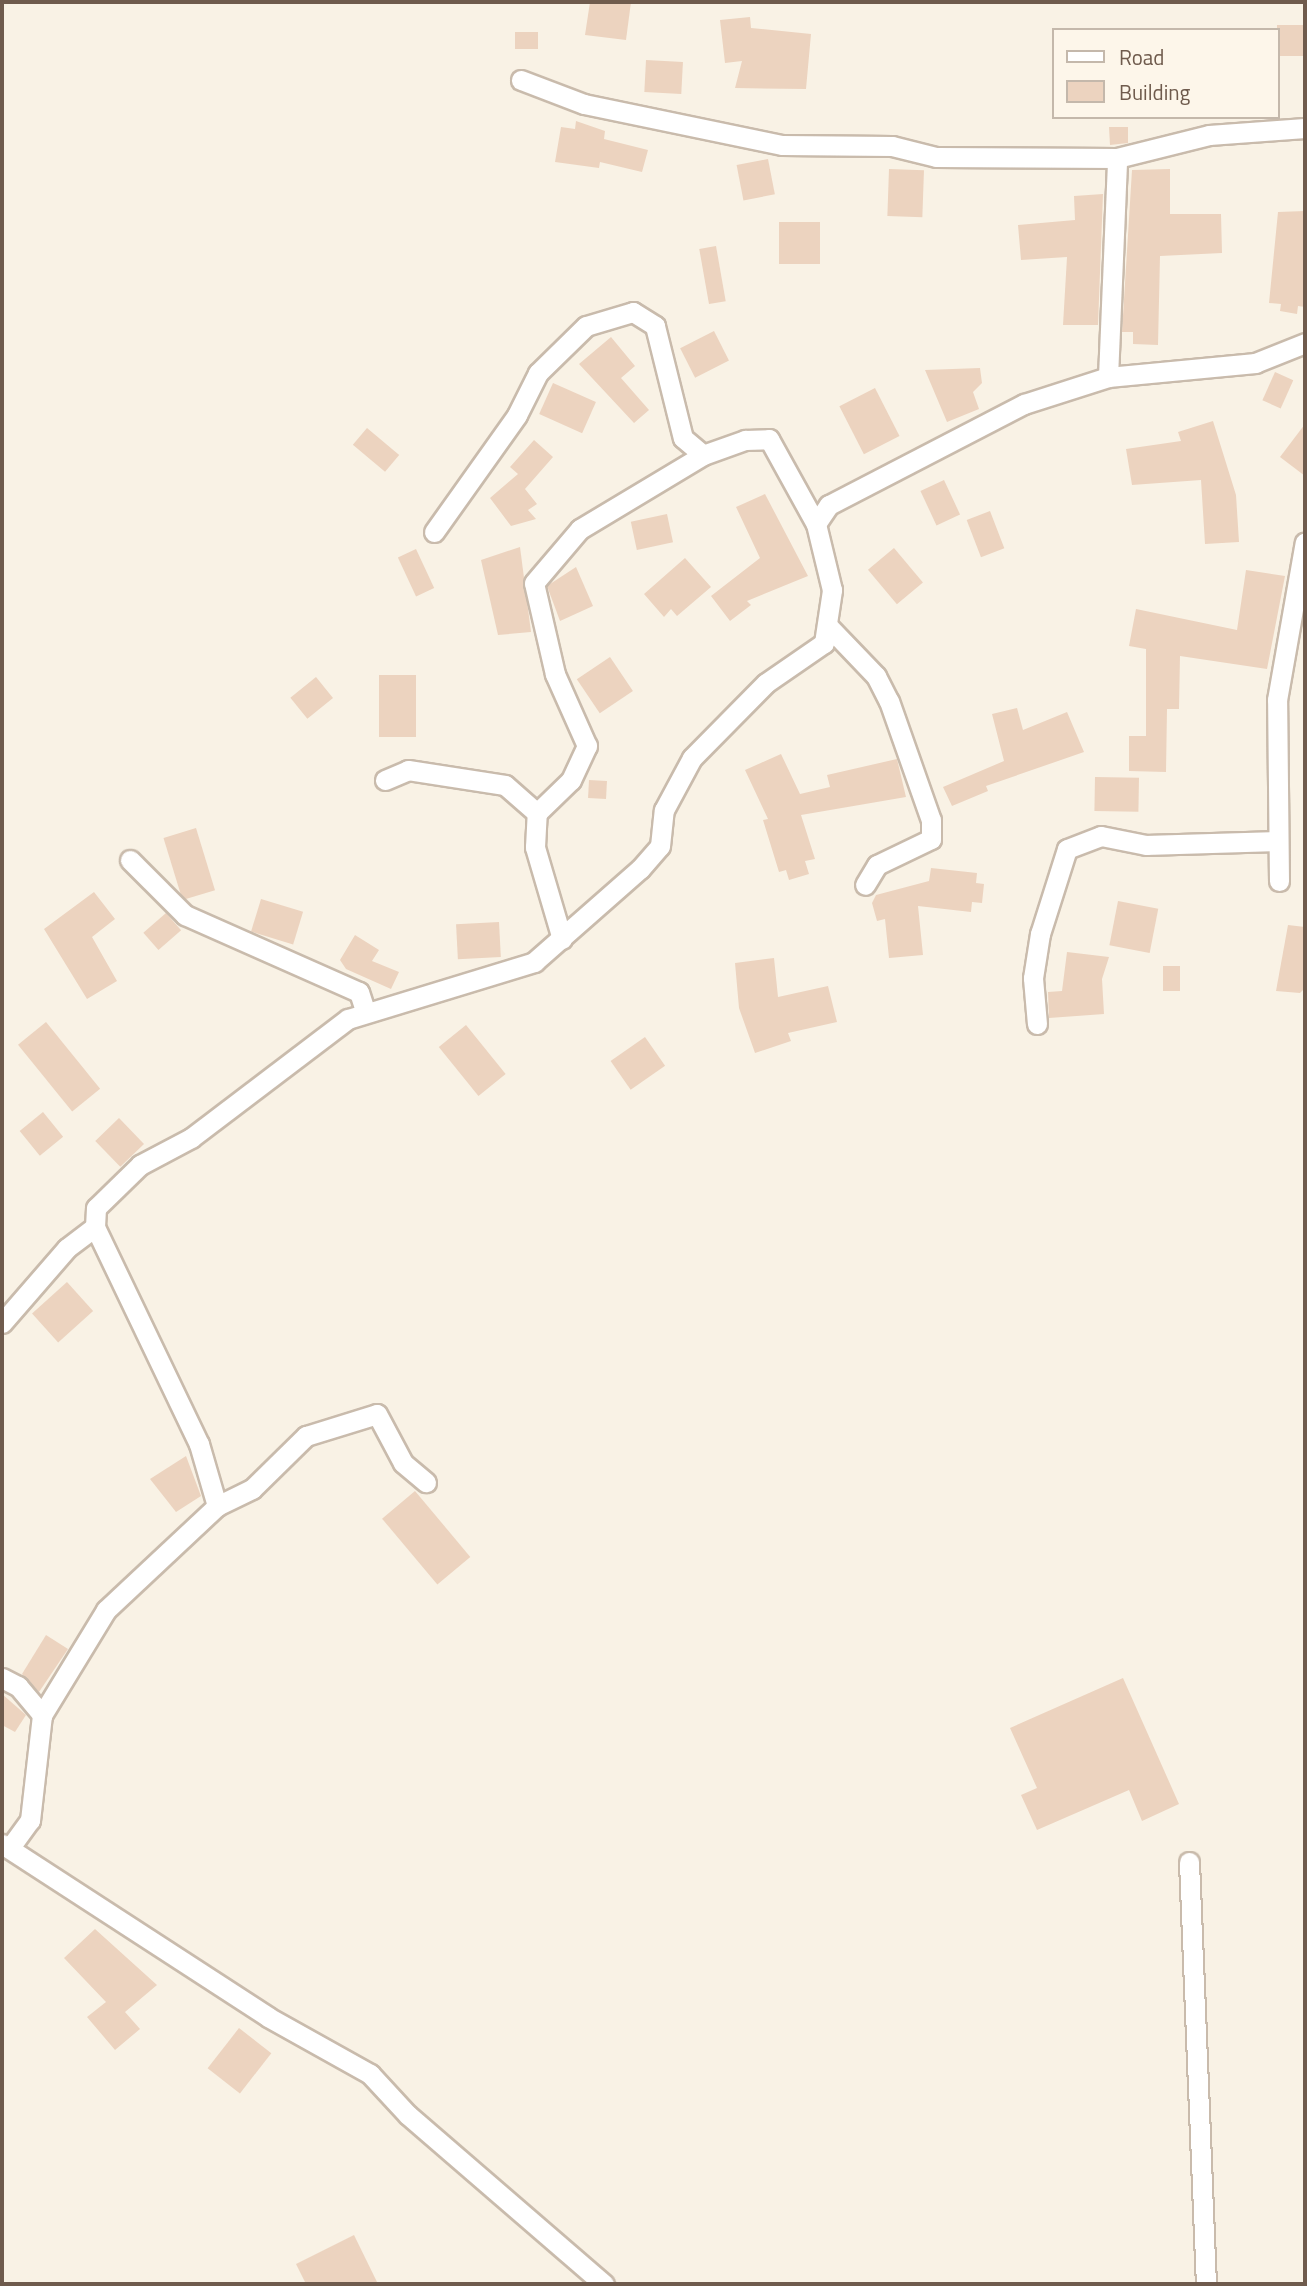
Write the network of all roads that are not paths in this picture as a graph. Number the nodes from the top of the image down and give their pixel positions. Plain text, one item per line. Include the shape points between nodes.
1 (521, 80) dead end
2 (1305, 128) edge
3 (1117, 158) junction
4 (1305, 343) edge
5 (1108, 376) junction
6 (703, 455) junction
7 (816, 524) junction
8 (434, 532) dead end
9 (1305, 542) edge
10 (829, 627) junction
11 (385, 780) dead end
12 (537, 813) junction
13 (1277, 841) junction
14 (130, 860) dead end
15 (1279, 881) dead end
16 (865, 885) dead end
17 (562, 939) junction
18 (365, 1011) junction
19 (1037, 1024) dead end
20 (95, 1227) junction
21 (2, 1323) edge
22 (426, 1482) dead end
23 (217, 1506) junction
24 (2, 1678) edge
25 (42, 1715) junction
26 (6, 1846) edge
27 (1189, 1862) dead end
28 (604, 2284) edge
29 (1206, 2284) edge

1 - 3 street via 584,104 782,145 892,146 936,157
2 - 3 street via 1209,135
3 - 5 street
4 - 5 street via 1245,365
5 - 7 street via 1024,404 830,505
6 - 7 street via 745,440 769,439
6 - 8 street via 683,438 655,326 633,312 597,322 586,326 538,373 517,415
6 - 12 street via 580,529 534,583 555,674 587,746 571,780
7 - 10 street via 832,590
9 - 13 street via 1277,700
10 - 16 street via 876,676 931,820 932,839 877,865
10 - 17 street via 824,643 765,683 692,758 664,810 660,846
11 - 12 street via 408,770 505,785
12 - 17 street via 535,847
13 - 15 street
13 - 19 street via 1146,845 1101,836 1067,849 1040,934 1033,978
14 - 18 street via 185,915 359,992
17 - 18 street via 534,962
18 - 20 street via 248,1090 191,1138 140,1166 96,1208
20 - 21 street via 67,1248
20 - 23 street via 199,1444
22 - 23 street via 402,1463 377,1413 306,1436 253,1489
23 - 25 street via 106,1610
24 - 25 street via 18,1686
25 - 26 street via 30,1820
26 - 28 street via 268,2017 370,2074 408,2115
27 - 29 street

